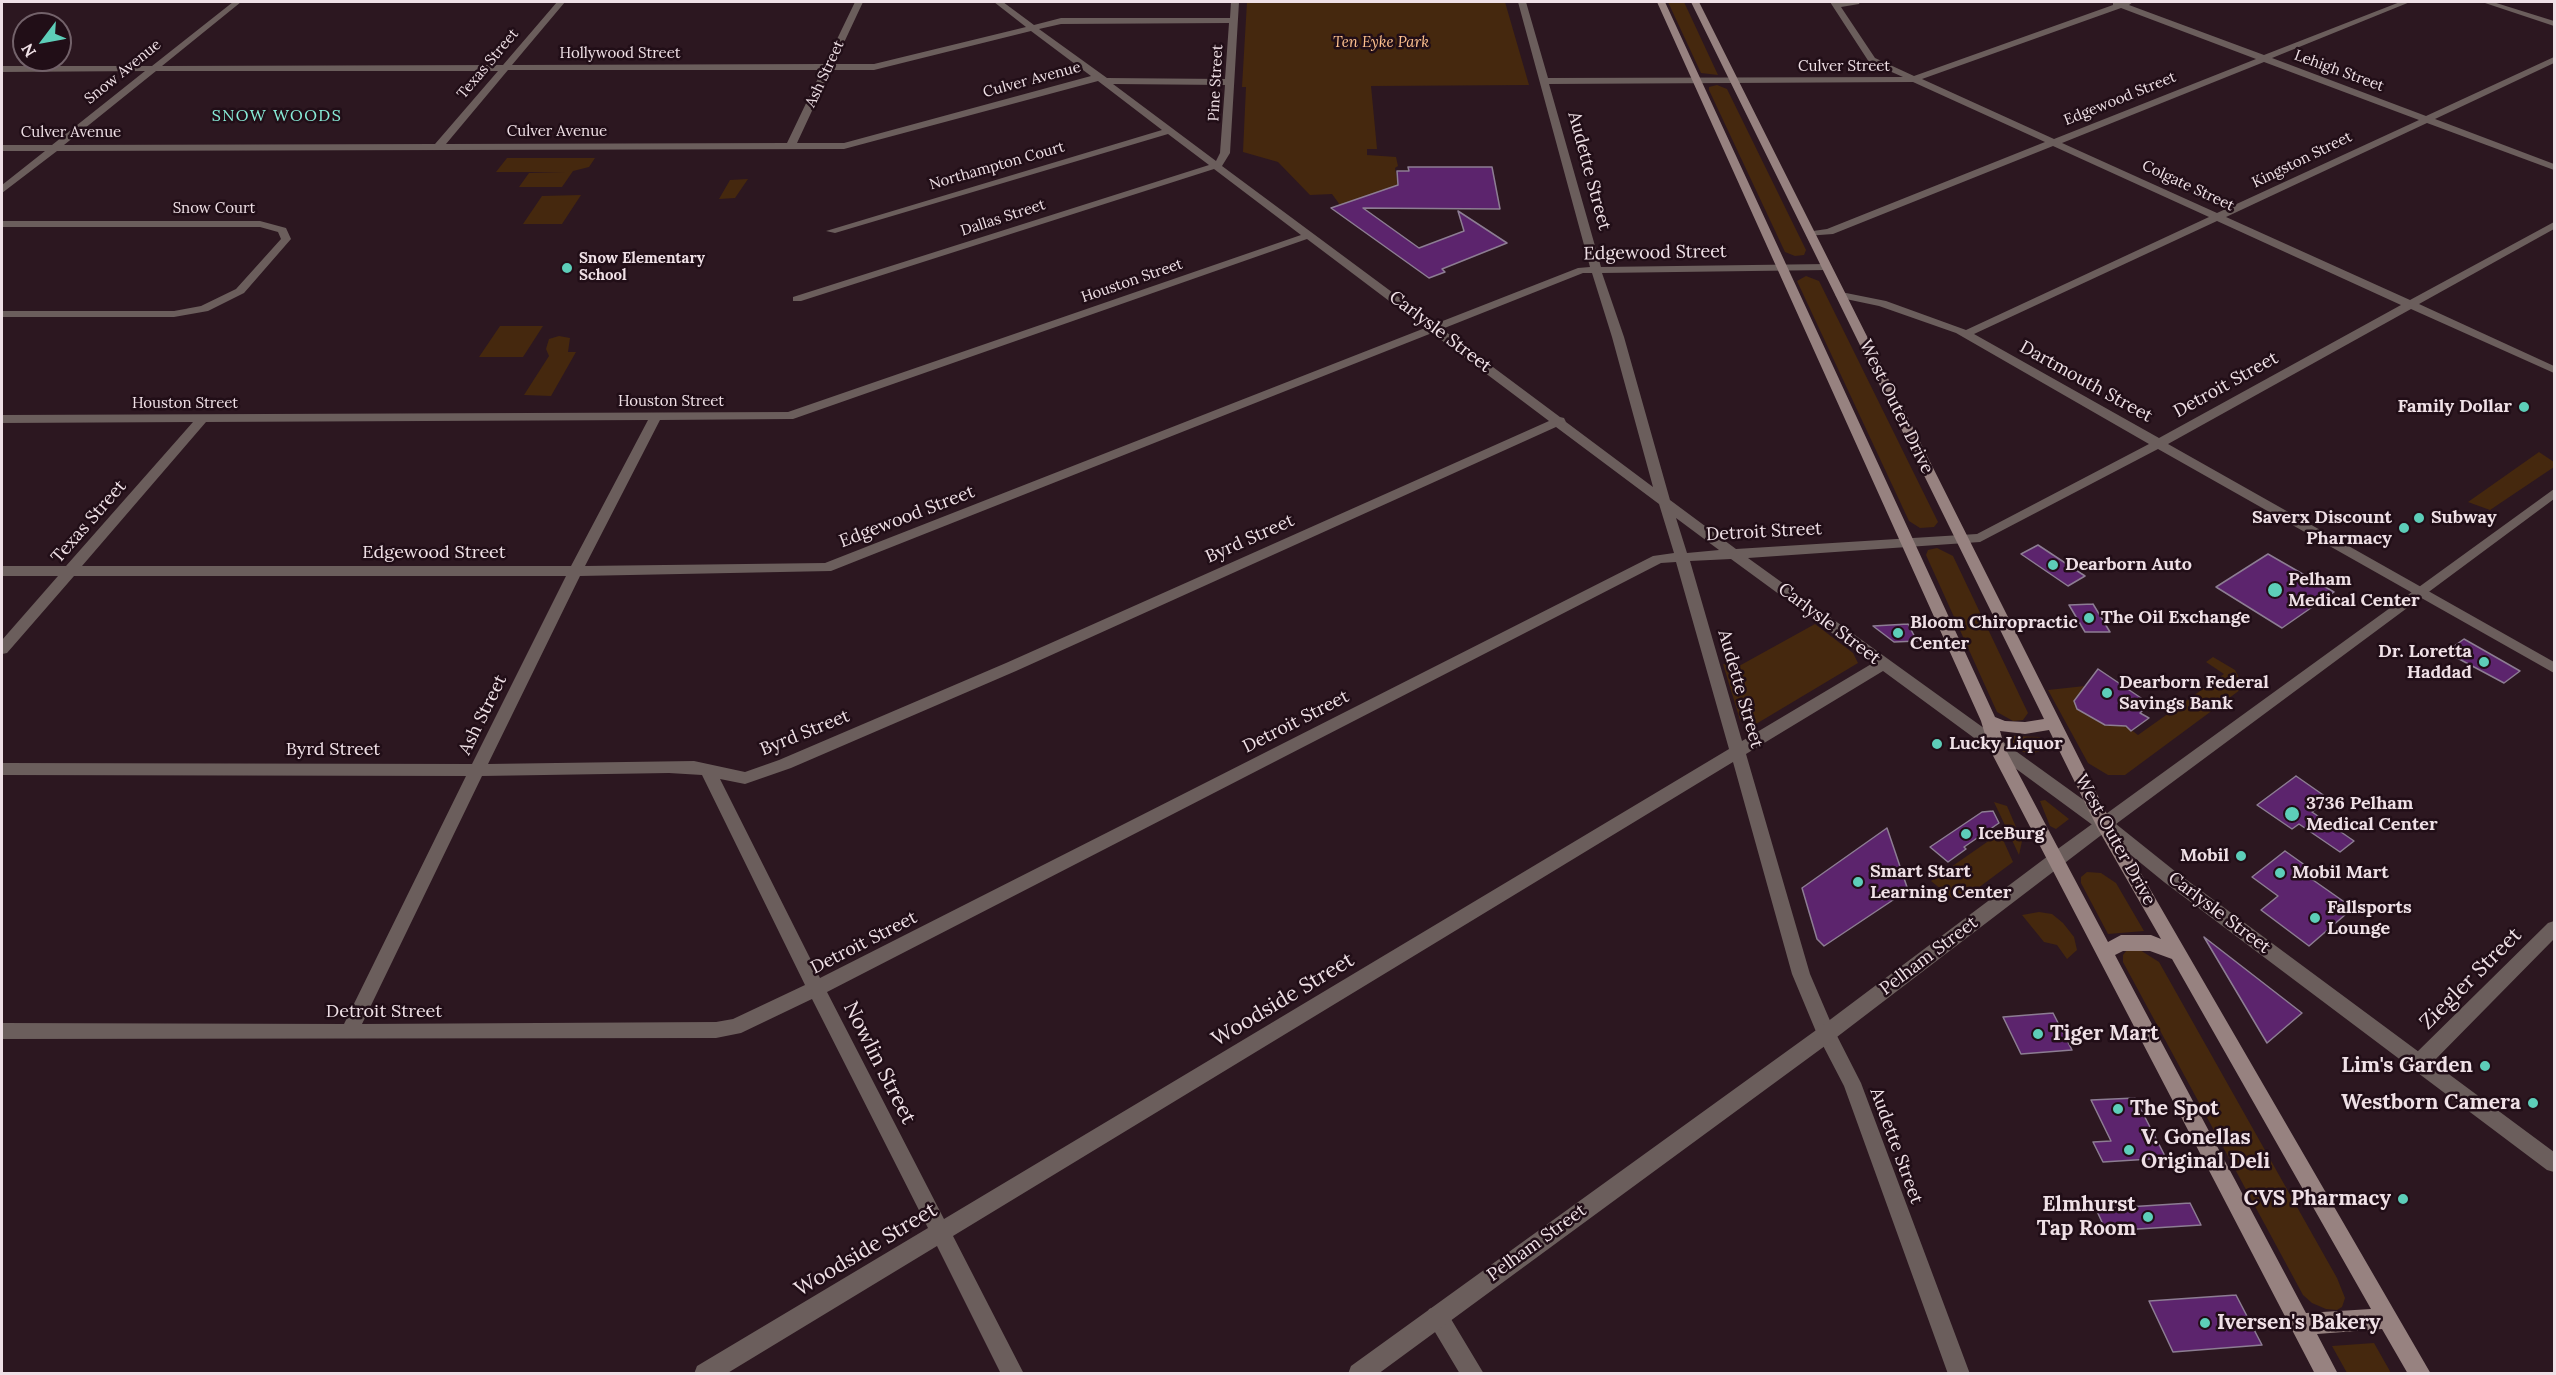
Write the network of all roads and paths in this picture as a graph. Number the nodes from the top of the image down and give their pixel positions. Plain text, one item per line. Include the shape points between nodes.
1 (237, 2) edge
2 (561, 2) edge
3 (859, 2) edge
4 (998, 2) edge
5 (1235, 2) edge
6 (1522, 2) edge
7 (1661, 2) edge
8 (1695, 2) edge
9 (1856, 2) edge
10 (2121, 2) edge
11 (2406, 2) edge
12 (2486, 2) edge
13 (1835, 3) edge
14 (1232, 20) junction
15 (2554, 24) edge
16 (1032, 27) junction
17 (2266, 58) junction
18 (1872, 60) junction
19 (2554, 60) edge
20 (829, 67) junction
21 (151, 68) junction
22 (507, 68) junction
23 (2, 69) edge
24 (1914, 79) junction
25 (1105, 80) junction
26 (1886, 80) junction
27 (1545, 81) junction
28 (1697, 81) junction
29 (1734, 81) junction
30 (1230, 82) junction
31 (2426, 118) junction
32 (1172, 130) junction
33 (2056, 142) junction
34 (438, 147) junction
35 (790, 147) junction
36 (2, 148) edge
37 (54, 148) junction
38 (1218, 165) junction
39 (2554, 167) edge
40 (2, 190) edge
41 (2220, 217) junction
42 (2, 224) edge
43 (2554, 225) edge
44 (831, 231) dead end
45 (1810, 234) junction
46 (1310, 236) junction
47 (1827, 267) junction
48 (1596, 269) junction
49 (1782, 269) junction
50 (1841, 295) junction
51 (797, 299) dead end
52 (2411, 305) junction
53 (2, 314) edge
54 (1435, 328) junction
55 (1966, 334) junction
56 (2554, 370) edge
57 (203, 418) junction
58 (655, 418) junction
59 (2, 419) edge
60 (1560, 421) junction
61 (2159, 443) junction
62 (2554, 493) edge
63 (1663, 498) junction
64 (1962, 539) junction
65 (1907, 541) junction
66 (1732, 553) junction
67 (1681, 556) junction
68 (2, 571) edge
69 (71, 571) junction
70 (575, 571) junction
71 (2419, 591) junction
72 (2, 649) edge
73 (1883, 664) junction
74 (2554, 668) edge
75 (1989, 721) junction
76 (2054, 723) junction
77 (1997, 748) junction
78 (1737, 752) junction
79 (2, 769) edge
80 (478, 770) junction
81 (708, 771) junction
82 (2104, 824) junction
83 (2054, 861) junction
84 (2554, 928) edge
85 (2104, 953) junction
86 (2178, 953) junction
87 (816, 989) junction
88 (2, 1031) edge
89 (349, 1032) junction
90 (1826, 1034) junction
91 (2420, 1062) junction
92 (2554, 1163) edge
93 (939, 1232) junction
94 (1437, 1317) junction
95 (2388, 1318) junction
96 (2301, 1324) junction
97 (705, 1374) edge
98 (1013, 1374) edge
99 (1359, 1374) edge
100 (1473, 1374) edge
101 (1959, 1374) edge
102 (2327, 1374) edge
103 (2420, 1374) edge

1 - 21 street, Snow Avenue
2 - 22 street, Texas Street
3 - 20 street, Ash Street
4 - 16 street, Carlysle Street
5 - 14 street, Pine Street
6 - 27 street, Audette Street
7 - 28 main road
8 - 29 main road, West Outer Drive
9 - 13 street
10 - 17 street, Lehigh Street
10 - 24 street, Culver Street
11 - 17 street, Edgewood Street
12 - 15 street
13 - 18 street
14 - 16 street, Hollywood Street via 1069,20
14 - 30 street, Pine Street
16 - 20 street, Hollywood Street via 882,66
16 - 25 street, Carlysle Street
17 - 31 street, Lehigh Street
17 - 33 street, Edgewood Street
18 - 24 street, Colgate Street
18 - 26 street
19 - 31 street, Kingston Street
20 - 22 street, Hollywood Street
20 - 35 street, Ash Street
21 - 22 street, Hollywood Street
21 - 23 street, Hollywood Street
21 - 37 street, Snow Avenue
22 - 34 street, Texas Street
24 - 26 street, Culver Street
24 - 33 street, Colgate Street
25 - 30 street, Culver Avenue
25 - 32 street, Carlysle Street
25 - 35 street, Culver Avenue via 1088,79 861,143
26 - 29 street, Culver Street
27 - 28 street, Culver Street
27 - 48 street, Audette Street
28 - 29 street, Culver Street
28 - 49 main road
29 - 45 main road, West Outer Drive
30 - 38 street, Pine Street via 1226,153
31 - 39 street, Lehigh Street
31 - 41 street, Kingston Street
32 - 38 street, Carlysle Street
32 - 44 street, Northampton Court
33 - 41 street, Colgate Street
33 - 45 street, Edgewood Street via 1829,232
34 - 35 street, Culver Avenue
34 - 37 street, Culver Avenue
36 - 37 street, Culver Avenue
37 - 40 street, Snow Avenue
38 - 46 street, Carlysle Street
38 - 51 street, Dallas Street
41 - 52 street, Colgate Street
41 - 55 street, Kingston Street
42 - 53 street, Snow Court via 260,224 282,230 286,239 240,291 204,309 174,314
43 - 52 street, Detroit Street
45 - 47 main road, West Outer Drive
46 - 54 street, Carlysle Street
46 - 58 street, Houston Street via 789,416
47 - 49 street, Edgewood Street
47 - 50 main road, West Outer Drive
48 - 49 street, Edgewood Street
48 - 54 street, Edgewood Street via 1582,270
48 - 63 street, Audette Street
49 - 65 main road
50 - 55 street, Dartmouth Street via 1882,303
50 - 64 main road, West Outer Drive
52 - 56 street, Colgate Street
52 - 61 street, Detroit Street
54 - 60 street, Carlysle Street
54 - 70 street, Edgewood Street via 826,568
55 - 61 street, Dartmouth Street
57 - 58 street, Houston Street
57 - 59 street, Houston Street
57 - 69 street, Texas Street
58 - 70 street, Ash Street
60 - 63 street, Carlysle Street
60 - 81 street, Byrd Street via 1011,668 785,764 745,778
61 - 64 street, Detroit Street via 1994,532
61 - 71 street, Dartmouth Street
62 - 71 street, Pelham Street
63 - 66 street, Carlysle Street
63 - 67 street, Audette Street
64 - 65 street, Detroit Street
64 - 76 main road, West Outer Drive
65 - 66 street, Detroit Street
65 - 75 main road
66 - 67 street, Detroit Street
66 - 73 street, Carlysle Street
67 - 78 street, Audette Street
67 - 87 street, Detroit Street via 1658,559
68 - 69 street, Edgewood Street
69 - 70 street, Edgewood Street
69 - 72 street, Texas Street
70 - 80 street, Ash Street
71 - 74 street, Dartmouth Street
71 - 82 street, Pelham Street
73 - 77 street, Carlysle Street
73 - 78 street, Woodside Street
75 - 76 main road via 2004,727 2025,728
75 - 77 main road
76 - 82 main road, West Outer Drive
77 - 82 street, Carlysle Street
77 - 83 main road
78 - 90 street, Audette Street via 1801,974
78 - 93 street, Woodside Street
79 - 80 street, Byrd Street
80 - 81 street, Byrd Street via 694,767
80 - 89 street, Ash Street
81 - 87 street, Nowlin Street
82 - 83 street, Pelham Street
82 - 86 main road, West Outer Drive
82 - 91 street, Carlysle Street
83 - 85 main road
83 - 90 street, Pelham Street
84 - 91 street, Ziegler Street
85 - 86 main road via 2121,943 2151,944
85 - 96 main road
86 - 95 main road, West Outer Drive
87 - 89 street, Detroit Street via 735,1027 716,1030
87 - 93 street, Nowlin Street
88 - 89 street, Detroit Street
90 - 94 street, Pelham Street
90 - 101 street, Audette Street via 1852,1083
91 - 92 street, Carlysle Street
93 - 97 street, Woodside Street
93 - 98 street, Nowlin Street
94 - 99 street, Pelham Street
94 - 100 street
95 - 96 main road
95 - 103 main road, West Outer Drive
96 - 102 main road

